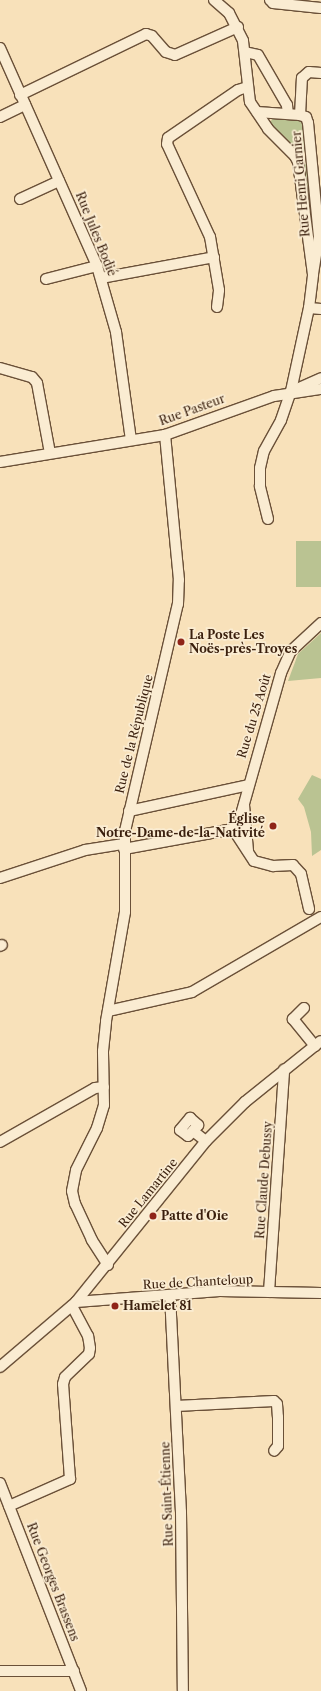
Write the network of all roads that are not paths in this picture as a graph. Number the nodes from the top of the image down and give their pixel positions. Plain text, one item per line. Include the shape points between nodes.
1 (214, 0) edge
2 (270, 0) edge
3 (321, 8) edge
4 (238, 27) junction
5 (0, 48) edge
6 (245, 52) junction
7 (321, 73) edge
8 (248, 87) junction
9 (20, 95) junction
10 (24, 105) junction
11 (257, 112) junction
12 (288, 114) junction
13 (300, 115) junction
14 (0, 117) edge
15 (311, 157) junction
16 (298, 162) junction
17 (59, 181) junction
18 (20, 199) dead end
19 (214, 257) junction
20 (97, 266) junction
21 (313, 274) junction
22 (101, 278) junction
23 (46, 279) dead end
24 (217, 307) dead end
25 (308, 308) junction
26 (321, 309) edge
27 (0, 368) edge
28 (321, 378) edge
29 (321, 389) edge
30 (291, 391) junction
31 (165, 435) junction
32 (131, 440) junction
33 (50, 453) junction
34 (0, 462) edge
35 (268, 519) dead end
36 (321, 623) edge
37 (248, 785) junction
38 (243, 802) junction
39 (129, 811) junction
40 (236, 826) junction
41 (248, 829) junction
42 (124, 846) junction
43 (248, 853) junction
44 (0, 878) edge
45 (309, 909) dead end
46 (321, 917) edge
47 (304, 1008) dead end
48 (108, 1011) junction
49 (318, 1044) edge
50 (284, 1070) junction
51 (104, 1087) junction
52 (193, 1131) dead end
53 (206, 1141) junction
54 (0, 1142) edge
55 (108, 1264) junction
56 (269, 1292) junction
57 (321, 1293) edge
58 (170, 1295) junction
59 (74, 1304) junction
60 (0, 1367) edge
61 (176, 1406) junction
62 (274, 1451) dead end
63 (0, 1483) edge
64 (9, 1506) junction
65 (0, 1671) edge
66 (74, 1671) junction
67 (81, 1691) edge
68 (183, 1691) edge

1 - 4 street, Rue Henri Garnier
2 - 3 street via 273,3
4 - 6 street, Rue Henri Garnier
4 - 9 street via 175,55 166,52 152,36 146,34
5 - 9 street, Rue Jules Bodié
6 - 8 street, Rue Henri Garnier
6 - 12 street via 258,55 287,105
7 - 13 street via 309,72 302,78
8 - 11 street, Rue Henri Garnier via 250,102
8 - 19 street via 238,90 168,138 167,144 210,237
9 - 10 street, Rue Jules Bodié
10 - 14 street
10 - 17 street, Rue Jules Bodié
11 - 12 street, Rue Henri Garnier
11 - 16 street, Rue Henri Garnier
12 - 13 street, Rue Henri Garnier
13 - 15 street, Rue Henri Garnier via 306,117 308,123
15 - 16 street
15 - 21 street, Rue Henri Garnier via 319,237
16 - 21 street, Rue Henri Garnier
17 - 18 street
17 - 20 street, Rue Jules Bodié
19 - 22 street
19 - 24 street via 219,290
20 - 22 street, Rue Jules Bodié
20 - 23 street
21 - 25 street, Rue Henri Garnier
22 - 32 street, Rue Jules Bodié via 116,332
25 - 26 street
25 - 30 street, Rue Henri Garnier
27 - 33 street via 32,377 37,383
28 - 30 street
29 - 30 street, Rue Pasteur
30 - 31 street, Rue Pasteur via 233,409
30 - 35 street, Rue Henri Garnier via 281,420 264,450 260,468 262,500
31 - 32 street, Rue Pasteur
31 - 39 street, Rue de la République via 179,580 178,604
32 - 33 street, Rue Pasteur
33 - 34 street, Rue Pasteur
36 - 37 street, Rue du 25 Août via 291,651 281,673
37 - 38 street, Rue du 25 Août
37 - 39 street
38 - 40 street, Rue du 25 Août
38 - 41 street
39 - 42 street, Rue de la République
40 - 41 street
40 - 42 street
40 - 43 street
41 - 43 street
42 - 44 street via 86,850
42 - 48 street, Rue de la République via 125,912
43 - 45 street via 254,861 263,864 293,865 301,874
46 - 48 street via 192,992
47 - 49 street via 293,1018
48 - 51 street, Rue de la République via 103,1051
49 - 50 street, Rue Lamartine
50 - 53 street, Rue Lamartine via 245,1102
50 - 56 street, Rue Claude Debussy
51 - 54 street via 95,1088
51 - 55 street, Rue de la République via 102,1117 76,1170 72,1191 75,1204 92,1240
52 - 53 street
53 - 55 street, Rue Lamartine
55 - 59 street, Rue Lamartine
56 - 57 street, Rue de Chanteloup
56 - 58 street, Rue de Chanteloup via 220,1291
58 - 59 street, Rue de Chanteloup
58 - 61 street, Rue Saint-Étienne
59 - 60 street, Rue Lamartine
59 - 64 street via 88,1336 90,1348 88,1354 65,1377 63,1384 70,1479
61 - 62 street via 274,1401 278,1404 278,1446
61 - 68 street, Rue Saint-Étienne via 181,1512
63 - 64 street, Rue Georges Brassens
64 - 66 street, Rue Georges Brassens
65 - 66 street
66 - 67 street, Rue Georges Brassens

